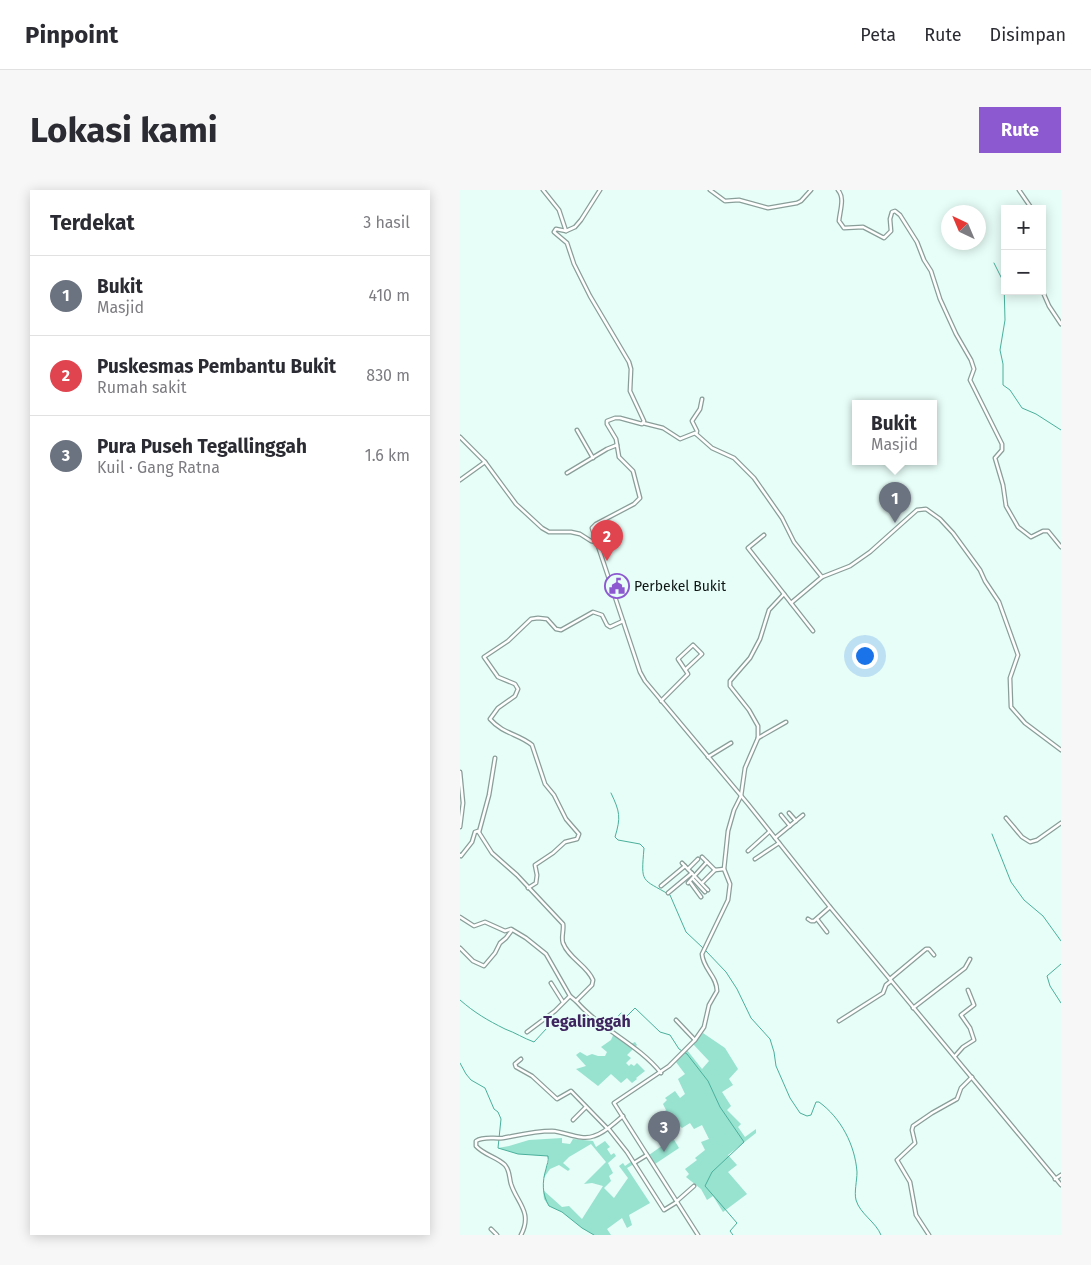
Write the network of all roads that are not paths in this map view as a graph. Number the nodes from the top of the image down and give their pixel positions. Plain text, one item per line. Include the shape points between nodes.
1 (543, 190) edge
2 (600, 190) edge
3 (710, 190) edge
4 (812, 190) edge
5 (838, 190) edge
6 (1019, 190) edge
7 (1029, 205) edge
8 (566, 231) junction
9 (1044, 295) edge
10 (1061, 324) edge
11 (702, 399) dead end
12 (643, 423) junction
13 (577, 430) dead end
14 (696, 434) junction
15 (460, 437) edge
16 (617, 445) junction
17 (593, 458) junction
18 (485, 462) junction
19 (567, 473) dead end
20 (460, 480) edge
21 (764, 535) dead end
22 (597, 542) junction
23 (1061, 547) edge
24 (822, 577) junction
25 (784, 594) junction
26 (791, 603) junction
27 (623, 621) junction
28 (813, 631) dead end
29 (686, 669) junction
30 (661, 701) junction
31 (786, 722) dead end
32 (758, 738) junction
33 (731, 743) dead end
34 (1061, 750) edge
35 (708, 757) junction
36 (495, 758) dead end
37 (460, 772) edge
38 (741, 796) junction
39 (790, 813) dead end
40 (781, 815) dead end
41 (803, 815) dead end
42 (1006, 818) dead end
43 (796, 821) junction
44 (1061, 823) edge
45 (790, 826) junction
46 (460, 827) edge
47 (770, 831) junction
48 (479, 832) junction
49 (775, 838) junction
50 (779, 842) junction
51 (748, 850) dead end
52 (460, 856) edge
53 (702, 857) dead end
54 (698, 859) dead end
55 (755, 859) dead end
56 (708, 862) junction
57 (682, 863) dead end
58 (687, 868) junction
59 (724, 869) junction
60 (715, 870) junction
61 (693, 876) junction
62 (702, 883) junction
63 (661, 886) dead end
64 (528, 888) junction
65 (668, 893) dead end
66 (701, 896) dead end
67 (830, 907) junction
68 (460, 917) edge
69 (808, 919) dead end
70 (816, 919) junction
71 (512, 930) junction
72 (827, 932) dead end
73 (460, 948) edge
74 (934, 954) dead end
75 (970, 958) dead end
76 (890, 980) junction
77 (551, 983) dead end
78 (968, 990) dead end
79 (570, 996) junction
80 (576, 1001) junction
81 (563, 1002) junction
82 (913, 1008) junction
83 (676, 1020) dead end
84 (839, 1021) dead end
85 (527, 1032) dead end
86 (695, 1040) junction
87 (955, 1056) junction
88 (521, 1059) dead end
89 (661, 1073) junction
90 (972, 1078) junction
91 (586, 1107) junction
92 (623, 1116) junction
93 (573, 1120) dead end
94 (607, 1128) junction
95 (647, 1155) junction
96 (634, 1163) junction
97 (1061, 1175) edge
98 (1055, 1179) junction
99 (1061, 1185) edge
100 (694, 1186) dead end
101 (677, 1201) junction
102 (491, 1229) dead end
103 (497, 1235) edge
104 (521, 1235) edge
105 (698, 1235) edge
106 (929, 1235) edge

1 - 8 street via 559,210
2 - 8 street via 581,220
3 - 4 street via 725,201 739,200 768,208 797,203
5 - 23 street via 842,199 839,220 844,228 863,227 884,238 891,231 892,212 900,215 932,271 940,299 971,360 974,369 970,382 1002,444 1002,450 995,458 1006,506 1022,531 1031,537 1048,531
6 - 7 street
8 - 12 street via 557,228 554,232 567,243 590,296 629,362 630,390
9 - 10 street
11 - 14 street via 692,420
12 - 14 street via 663,428 680,439
12 - 16 street via 620,418 609,420 607,424
13 - 17 street
14 - 24 street via 712,448 734,458 754,478 782,518 794,542
15 - 18 street
16 - 17 street
16 - 22 street via 621,460 633,471 640,498 594,526 592,530
17 - 19 street
18 - 20 street
18 - 22 street via 516,504 545,531 580,534
21 - 25 street via 748,548
22 - 27 street
24 - 26 street
24 - 34 street via 850,566 917,510 927,510 953,533 999,602 1018,655 1010,678 1011,707 1025,723
25 - 26 street
25 - 32 street via 769,610 750,658 730,681 730,686 746,704 758,726
26 - 28 street
27 - 30 street via 642,677
27 - 64 street via 610,627 602,615 594,612 561,630 547,619 534,618 484,657 498,677 515,684 518,689 515,696 498,708 490,719 509,734 532,744 545,784 579,834 577,839 565,842 534,866 536,883
29 - 29 street via 702,654 693,645 678,659
29 - 30 street via 688,675
30 - 35 street
31 - 32 street
32 - 38 street via 744,768
33 - 35 street
35 - 38 street
36 - 48 street
37 - 46 street via 463,803
38 - 47 street
38 - 59 street via 728,831
39 - 43 street
40 - 45 street
41 - 43 street
42 - 44 street via 1030,842
43 - 45 street
45 - 49 street
47 - 49 street
47 - 51 street
48 - 52 street via 476,831 472,842
48 - 64 street via 488,849
49 - 50 street
50 - 55 street
50 - 67 street
53 - 56 street
54 - 58 street
56 - 60 street
56 - 61 street
57 - 58 street
58 - 61 street
58 - 63 street
59 - 60 street
59 - 86 street via 730,884 729,895 702,951 702,960 715,980 717,991 709,1005 704,1027
60 - 62 street
61 - 62 street
61 - 62 street via 707,891
61 - 65 street
61 - 66 street via 689,883
64 - 80 street via 561,921 565,947 592,977 592,985
67 - 70 street
67 - 76 street
68 - 71 street via 474,926 485,922 505,931
69 - 70 street via 812,922
70 - 72 street
71 - 73 street via 484,966 473,961
71 - 79 street via 546,954
74 - 76 street via 926,950
75 - 82 street via 965,968
76 - 82 street
76 - 84 street via 882,993
77 - 81 street
78 - 87 street via 974,1005 961,1015 974,1040
79 - 80 street
79 - 81 street
80 - 89 street via 584,1011 652,1062
81 - 85 street
82 - 87 street
83 - 86 street
86 - 89 street
87 - 90 street
88 - 91 street via 516,1067 532,1076 558,1099 570,1091
89 - 92 street via 614,1103
90 - 98 street
90 - 106 street via 961,1088 957,1099 913,1126 915,1143 897,1160 910,1182 916,1215
91 - 93 street
91 - 94 street
92 - 94 street
92 - 95 street
94 - 96 street
94 - 104 street via 590,1137 550,1131 476,1141 479,1150 507,1167 510,1183 524,1212
95 - 96 street
95 - 101 street
96 - 101 street via 664,1210
97 - 98 street
98 - 99 street
100 - 101 street
101 - 105 street
102 - 103 street

